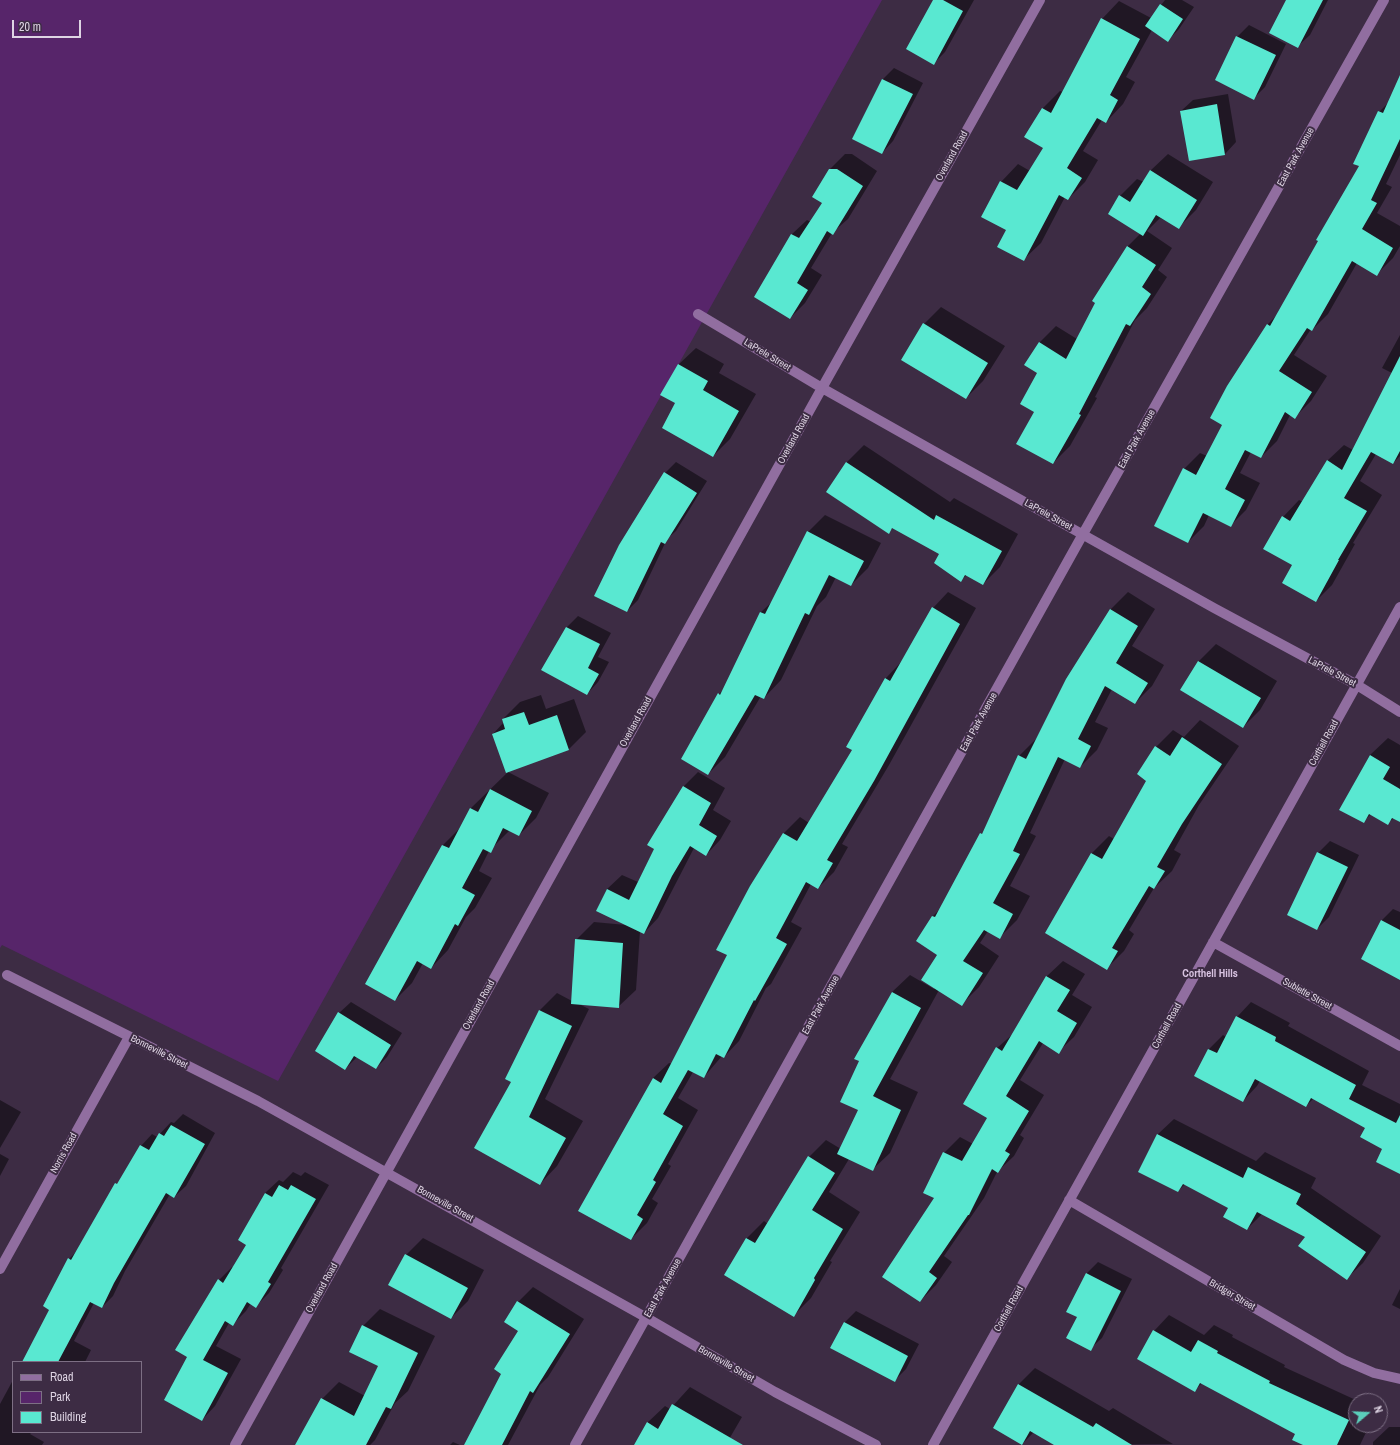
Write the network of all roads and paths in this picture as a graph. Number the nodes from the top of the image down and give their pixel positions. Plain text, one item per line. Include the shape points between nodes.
1 (1040, 0) edge
2 (1384, 0) edge
3 (698, 314) dead end
4 (822, 388) junction
5 (1083, 534) junction
6 (1400, 607) edge
7 (1357, 685) junction
8 (1400, 712) edge
9 (1214, 942) junction
10 (7, 975) dead end
11 (129, 1037) junction
12 (1400, 1046) edge
13 (387, 1172) junction
14 (1069, 1200) junction
15 (0, 1269) edge
16 (647, 1318) junction
17 (1400, 1378) edge
18 (235, 1445) edge
19 (575, 1445) edge
20 (876, 1445) edge
21 (933, 1445) edge

1 - 4 street, Overland Road
2 - 5 street, East Park Avenue
3 - 4 street, LaPrele Street
4 - 5 street, LaPrele Street
4 - 13 street, Overland Road
5 - 7 street, LaPrele Street
5 - 16 street, East Park Avenue
6 - 7 street, Corthell Road
7 - 8 street, LaPrele Street
7 - 9 street, Corthell Road
9 - 12 street, Sublette Street
9 - 14 street, Corthell Road
10 - 11 street, Bonneville Street
11 - 13 street, Bonneville Street via 258,1101
11 - 15 street, Norris Road
13 - 16 street, Bonneville Street
13 - 18 street, Overland Road
14 - 17 street, Bridger Street via 1344,1360 1374,1373
14 - 21 street, Corthell Road
16 - 19 street, East Park Avenue
16 - 20 street, Bonneville Street via 775,1392

